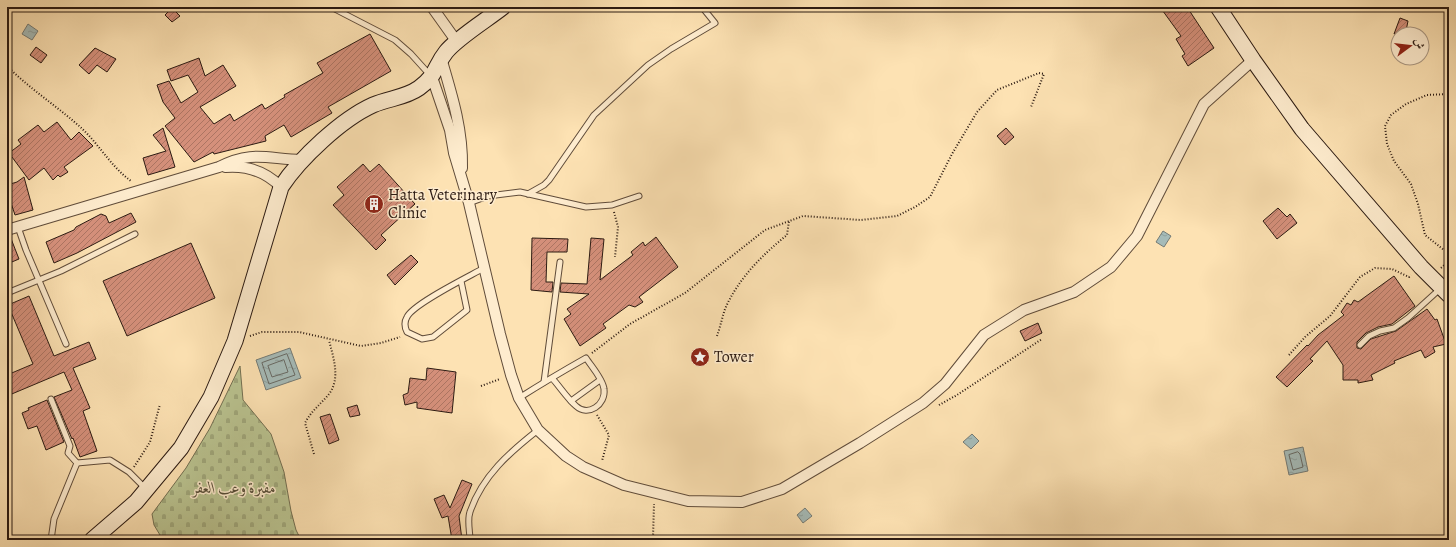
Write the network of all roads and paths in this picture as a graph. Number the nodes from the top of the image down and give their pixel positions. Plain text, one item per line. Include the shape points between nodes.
1 (331, 7) edge
2 (432, 7) edge
3 (503, 7) edge
4 (702, 7) edge
5 (1218, 7) edge
6 (457, 42) junction
7 (441, 58) junction
8 (1252, 60) junction
9 (7, 66) edge
10 (432, 77) junction
11 (1449, 94) edge
12 (1031, 108) dead end
13 (302, 160) junction
14 (218, 167) junction
15 (461, 174) junction
16 (281, 187) junction
17 (143, 190) junction
18 (528, 194) junction
19 (639, 196) dead end
20 (469, 203) junction
21 (612, 205) junction
22 (790, 221) junction
23 (18, 227) junction
24 (7, 230) edge
25 (135, 234) dead end
26 (1449, 254) edge
27 (615, 257) dead end
28 (560, 262) dead end
29 (1421, 267) junction
30 (484, 268) junction
31 (38, 280) junction
32 (462, 281) junction
33 (1445, 291) edge
34 (7, 293) edge
35 (407, 332) junction
36 (717, 336) dead end
37 (1042, 339) dead end
38 (329, 340) junction
39 (235, 341) junction
40 (66, 344) dead end
41 (1360, 345) dead end
42 (1289, 355) dead end
43 (586, 358) junction
44 (511, 375) junction
45 (552, 378) junction
46 (600, 380) junction
47 (544, 382) junction
48 (481, 386) dead end
49 (519, 398) junction
50 (51, 399) dead end
51 (571, 401) junction
52 (160, 404) dead end
53 (936, 406) dead end
54 (593, 410) junction
55 (538, 430) junction
56 (314, 454) dead end
57 (602, 461) dead end
58 (76, 463) junction
59 (129, 472) junction
60 (146, 489) junction
61 (655, 493) junction
62 (51, 540) edge
63 (92, 540) edge
64 (470, 540) edge
65 (651, 540) edge

1 - 10 lane via 395,40
2 - 6 street
3 - 6 main road
4 - 18 lane via 715,23 654,61 603,106 586,124 549,180
5 - 8 main road
6 - 7 main road
7 - 10 main road
7 - 15 street via 458,119 462,154
8 - 29 main road via 1302,129
8 - 61 street via 1204,104 1137,236 1111,267 1074,292 1024,310 984,335 946,384 923,403 782,489 742,502 688,501
9 - 17 path via 79,126 118,172
10 - 13 main road via 418,89 364,110
10 - 15 street
11 - 26 path via 1427,95 1406,104 1392,115 1385,126 1387,144 1394,161 1411,184 1425,235
12 - 22 path via 1044,74 1039,73 997,90 978,112 930,197 897,216 861,220 802,216
13 - 14 street via 254,156
13 - 16 main road
14 - 16 street via 238,166 254,169 269,176
14 - 17 street
15 - 20 street
16 - 39 main road
17 - 23 street
18 - 20 lane via 520,192 488,196
18 - 21 lane via 586,207
19 - 21 lane
20 - 30 street
21 - 27 path via 618,227
22 - 36 path via 787,235 764,253 742,281 726,309
22 - 43 path via 765,230 685,292 630,324
23 - 24 street
23 - 31 lane
25 - 31 lane
28 - 47 lane
29 - 33 main road
29 - 42 path via 1409,277 1392,269 1375,268 1360,276 1330,316 1305,337
30 - 32 lane
30 - 44 street
31 - 34 lane
31 - 40 lane
32 - 35 lane via 414,309 406,318
32 - 35 lane via 467,310 433,337 422,340
33 - 41 lane via 1394,328 1380,330
35 - 38 path via 381,343 361,346
37 - 53 path
38 - 39 path via 299,332 262,332
38 - 56 path via 336,380 330,393 305,423
39 - 60 main road via 211,398 181,448
43 - 45 lane
43 - 46 lane
44 - 48 path
44 - 49 street
45 - 47 lane
45 - 51 lane
46 - 51 lane
46 - 54 lane via 604,388 604,397 600,405
47 - 49 lane
49 - 55 street
50 - 58 lane via 70,446 68,453
51 - 54 lane via 584,410
52 - 59 path via 150,442
54 - 57 path via 609,435
55 - 61 street via 566,456 583,467 624,485
55 - 64 lane via 507,454 488,477 469,513
58 - 59 lane via 110,460
58 - 62 lane via 54,519
59 - 60 lane
60 - 63 main road via 136,502
61 - 65 path

